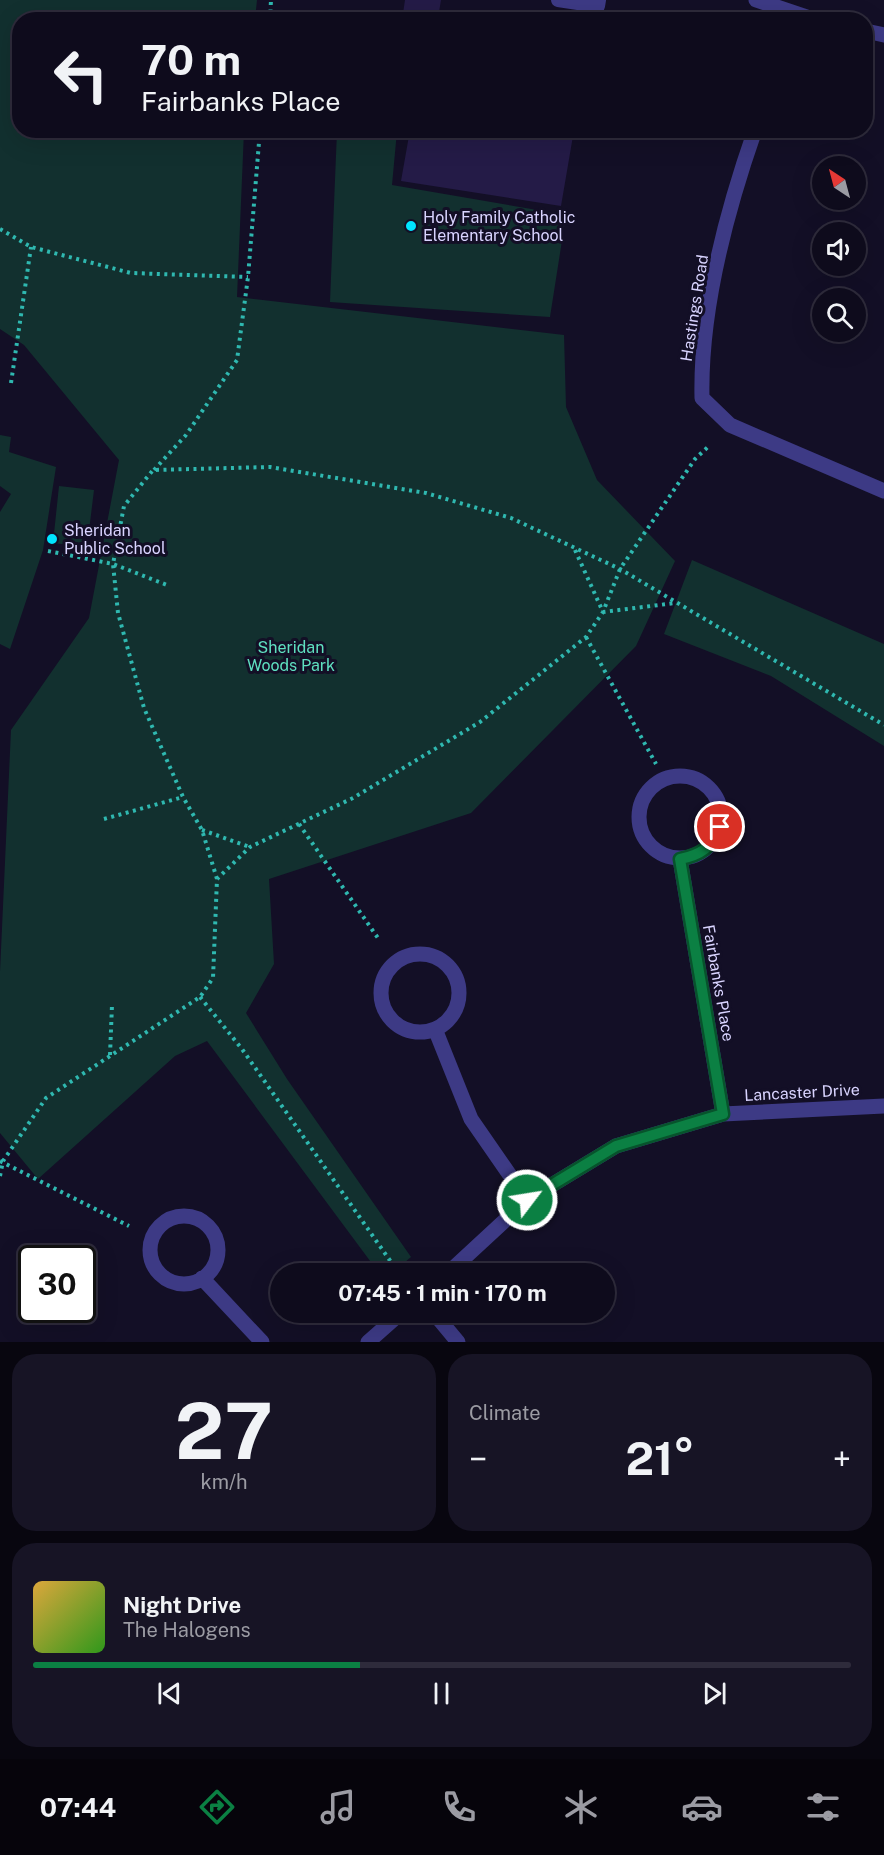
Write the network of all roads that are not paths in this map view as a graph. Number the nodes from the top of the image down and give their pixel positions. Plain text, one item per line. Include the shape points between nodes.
1 (558, 0) edge
2 (599, 0) edge
3 (756, 0) edge
4 (784, 12) edge
5 (752, 138) edge
6 (884, 491) edge
7 (680, 859) junction
8 (435, 1029) junction
9 (884, 1106) edge
10 (723, 1114) junction
11 (527, 1200) junction
12 (459, 1263) edge
13 (202, 1278) junction
14 (390, 1323) edge
15 (442, 1323) edge
16 (262, 1342) edge
17 (368, 1342) edge
18 (458, 1342) edge

1 - 2 lane via 598,6
3 - 4 street
5 - 6 street, Hastings Road via 731,198 701,354 702,398 730,425
7 - 7 street via 706,850 715,840 721,820 718,800 710,788 686,776 659,782 645,797 639,815 640,829 655,850
7 - 10 street, Fairbanks Place
8 - 8 street via 410,1031 389,1017 383,1005 381,992 390,969 411,955 424,954 447,964 459,987 454,1012
8 - 11 street via 471,1119
9 - 10 street, Lancaster Drive
10 - 11 street, Lancaster Drive via 616,1146
11 - 12 street, Lancaster Drive
13 - 13 street via 210,1271 218,1250 211,1229 203,1222 182,1216 161,1225 149,1243 160,1275 181,1284
13 - 16 street
14 - 17 street
15 - 18 street

